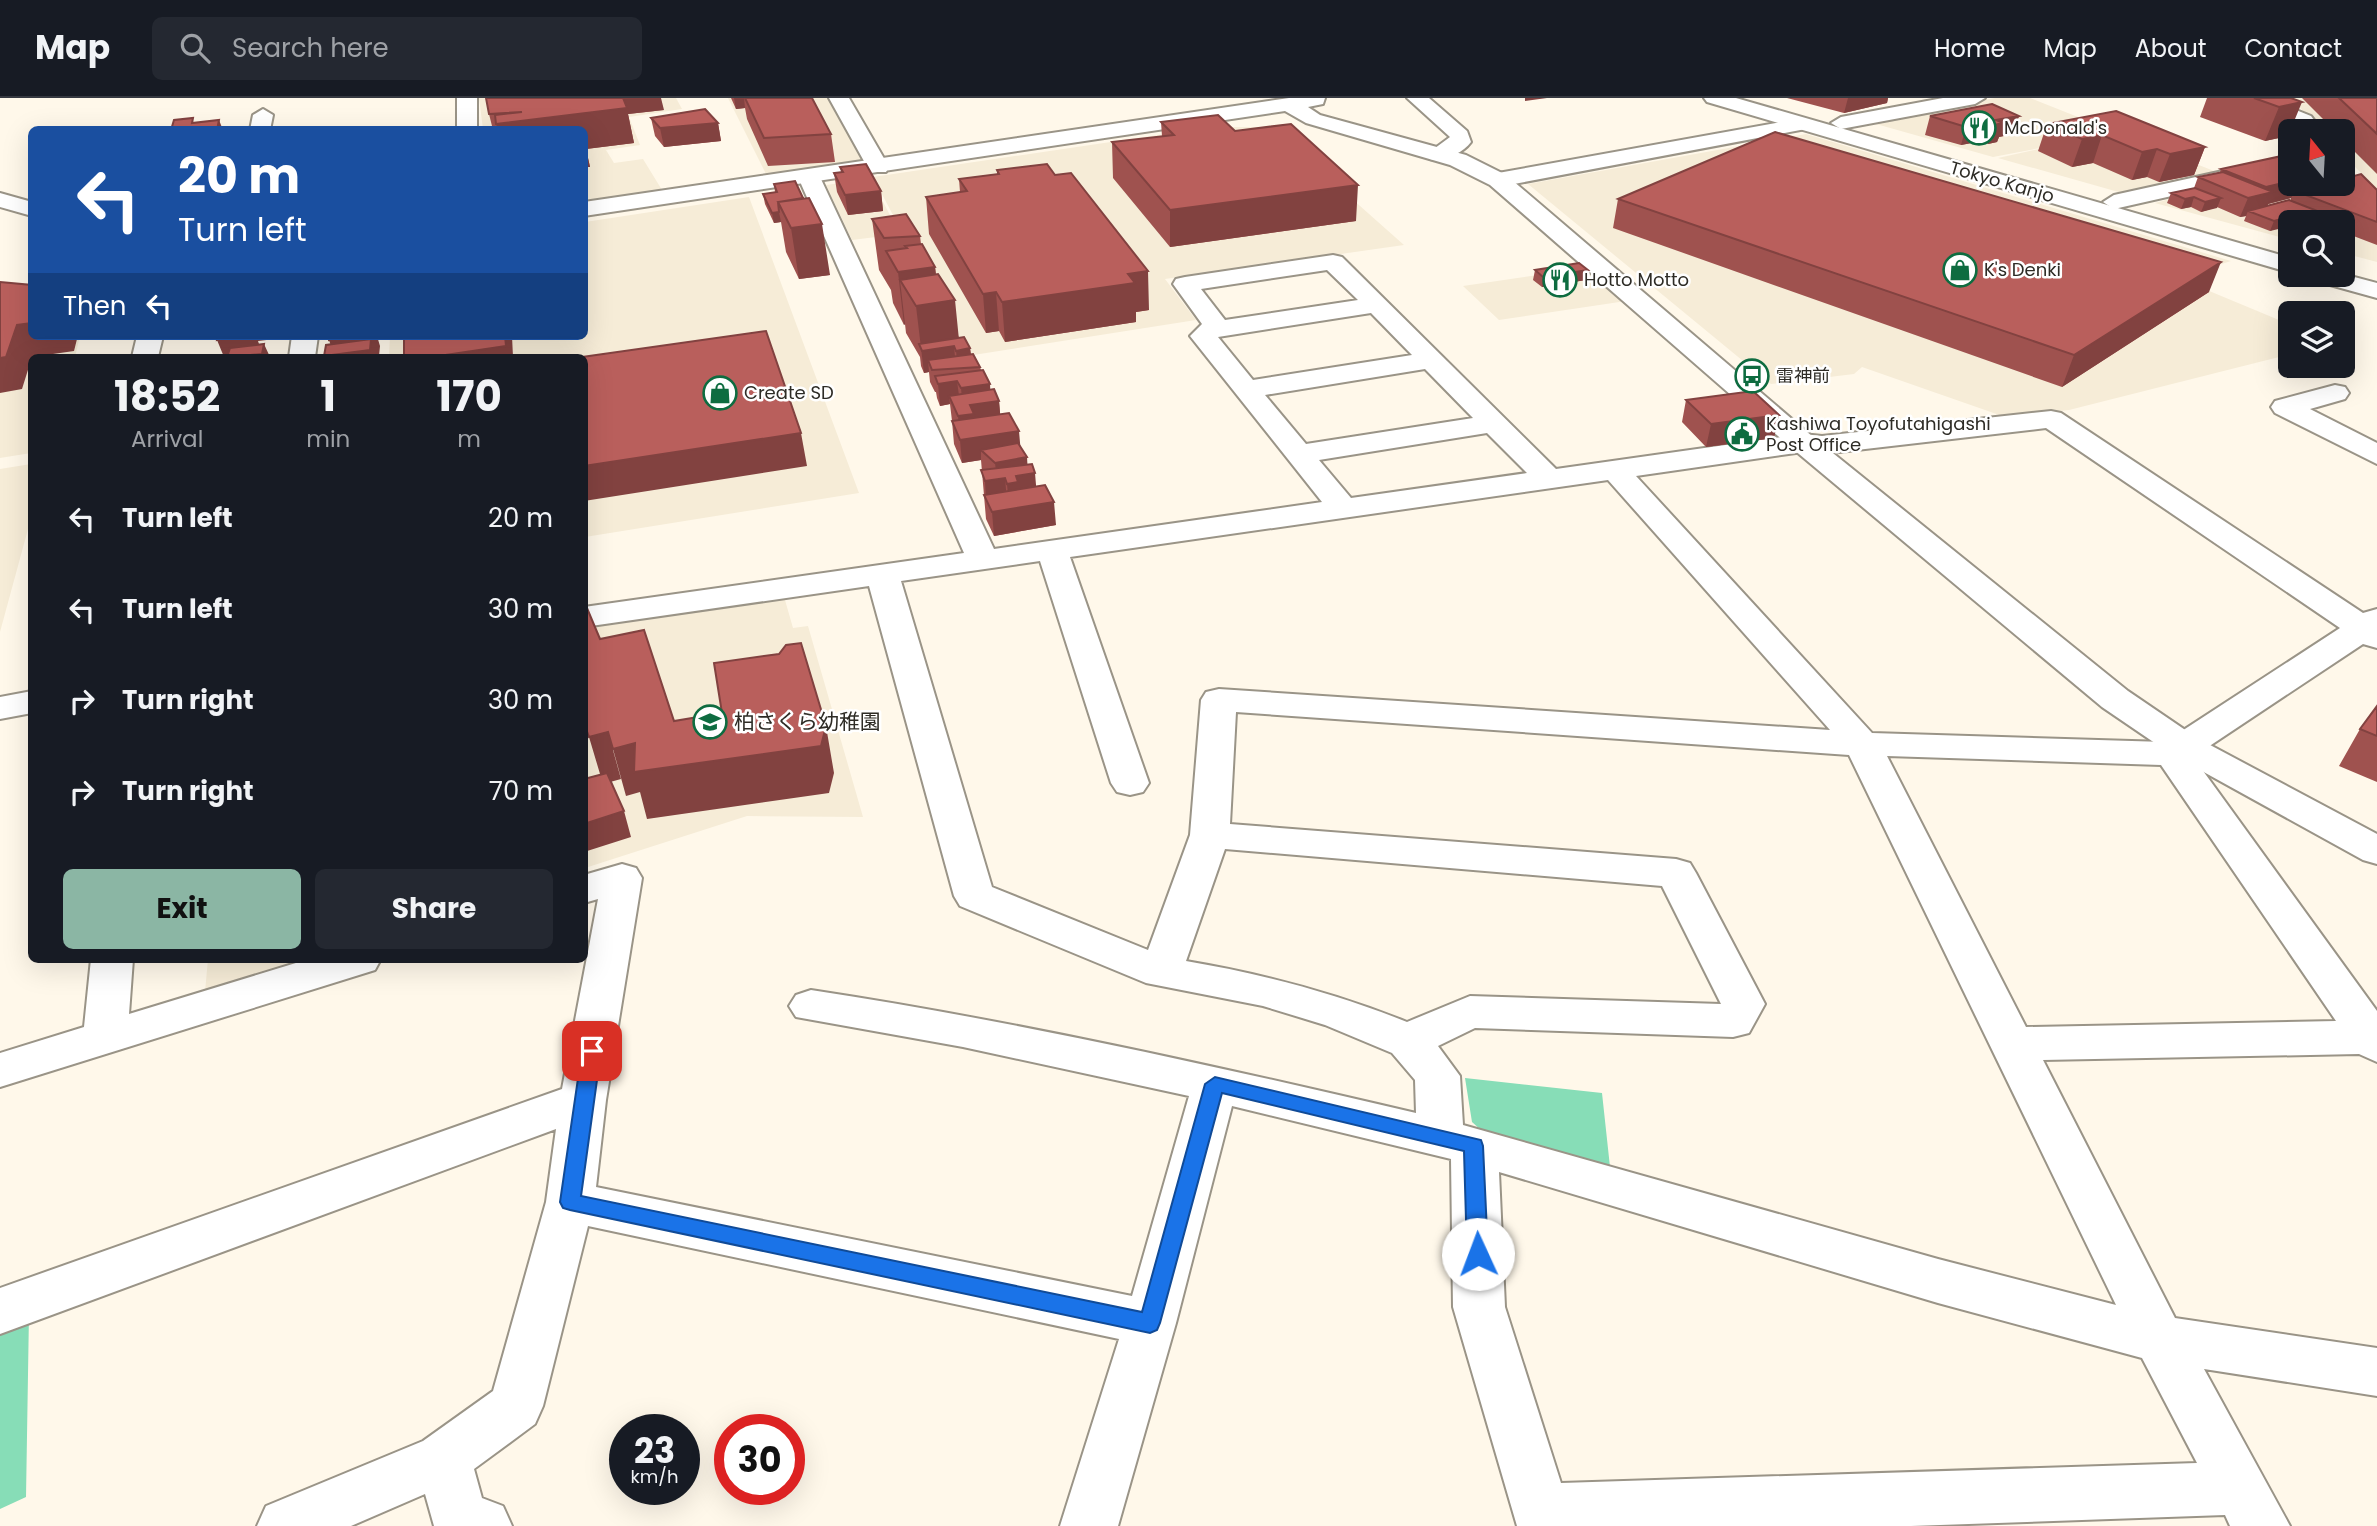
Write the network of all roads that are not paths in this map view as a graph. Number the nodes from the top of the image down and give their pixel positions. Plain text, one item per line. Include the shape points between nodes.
1 (467, 98) edge
2 (839, 98) edge
3 (1325, 98) edge
4 (1417, 98) edge
5 (1714, 98) edge
6 (1753, 98) edge
7 (1975, 98) edge
8 (2248, 98) edge
9 (2284, 98) edge
10 (1290, 105) junction
11 (2294, 119) edge
12 (2303, 119) edge
13 (1841, 123) junction
14 (1804, 124) junction
15 (467, 126) edge
16 (1438, 153) junction
17 (2278, 165) edge
18 (878, 167) junction
19 (809, 177) junction
20 (1498, 180) junction
21 (2114, 202) junction
22 (588, 208) edge
23 (2278, 249) edge
24 (2278, 262) edge
25 (2355, 272) edge
26 (2377, 278) edge
27 (2355, 285) edge
28 (2377, 291) edge
29 (1377, 305) junction
30 (1218, 328) junction
31 (1432, 360) junction
32 (1249, 389) junction
33 (2335, 393) dead end
34 (1494, 423) junction
35 (1803, 443) junction
36 (1300, 454) junction
37 (2377, 455) edge
38 (1614, 469) junction
39 (1549, 479) junction
40 (1342, 507) junction
41 (1052, 551) junction
42 (983, 559) junction
43 (882, 573) junction
44 (588, 616) edge
45 (2372, 629) edge
46 (28, 703) edge
47 (0, 708) edge
48 (1862, 744) junction
49 (2178, 750) junction
50 (1130, 783) dead end
51 (1210, 835) junction
52 (2377, 851) edge
53 (588, 888) edge
54 (112, 963) edge
55 (347, 963) edge
56 (1161, 972) junction
57 (811, 1006) dead end
58 (104, 1038) junction
59 (1408, 1041) junction
60 (2374, 1041) edge
61 (2011, 1044) junction
62 (0, 1070) edge
63 (1215, 1084) junction
64 (583, 1100) junction
65 (1457, 1142) junction
66 (570, 1202) junction
67 (0, 1311) edge
68 (1150, 1323) junction
69 (2159, 1339) junction
70 (2377, 1372) edge
71 (443, 1459) junction
72 (2251, 1507) edge
73 (1544, 1518) edge
74 (468, 1524) edge
75 (286, 1526) edge
76 (1089, 1526) edge

1 - 15 main road
2 - 18 main road
3 - 10 main road
4 - 16 main road via 1460,135 1461,142
5 - 14 main road, Tokyo Kanjo
6 - 13 main road, Tokyo Kanjo
7 - 13 main road
8 - 11 main road
9 - 12 main road
10 - 16 main road via 1313,119
10 - 18 main road
13 - 21 main road, Tokyo Kanjo
14 - 20 main road
14 - 24 main road, Tokyo Kanjo
16 - 20 main road
17 - 21 main road
18 - 19 main road
19 - 22 main road
19 - 42 main road
20 - 35 main road
21 - 23 main road, Tokyo Kanjo
25 - 26 main road
27 - 28 main road
29 - 30 main road
29 - 30 main road via 1333,262 1185,284
29 - 31 main road
30 - 32 main road via 1203,336
31 - 32 main road
31 - 34 main road
32 - 36 main road
33 - 37 main road via 2285,407
34 - 36 main road
34 - 39 main road
35 - 38 main road
35 - 45 main road via 1822,445 2051,419
35 - 49 main road
36 - 40 main road
38 - 39 main road
38 - 48 main road
39 - 40 main road
40 - 41 main road
41 - 42 main road
41 - 50 main road
42 - 43 main road
43 - 44 main road
43 - 56 main road via 974,897
45 - 49 main road
46 - 47 main road
48 - 49 main road
48 - 51 main road via 1219,700
48 - 61 main road
49 - 52 main road
49 - 60 main road
51 - 56 main road
51 - 59 main road via 1675,873 1743,1004 1733,1021 1470,1012
53 - 64 main road via 622,878
54 - 58 main road
55 - 58 main road
56 - 59 main road via 1263,990 1340,1013
57 - 63 main road via 963,1030
58 - 62 main road
59 - 65 main road via 1437,1076
60 - 61 main road
61 - 69 main road
63 - 65 main road
63 - 68 main road
64 - 66 main road
64 - 67 main road
65 - 69 main road
65 - 73 main road via 1479,1307
66 - 68 main road
66 - 71 main road via 516,1406
68 - 76 main road
69 - 70 main road
69 - 72 main road
71 - 74 main road
71 - 75 main road
72 - 73 main road

